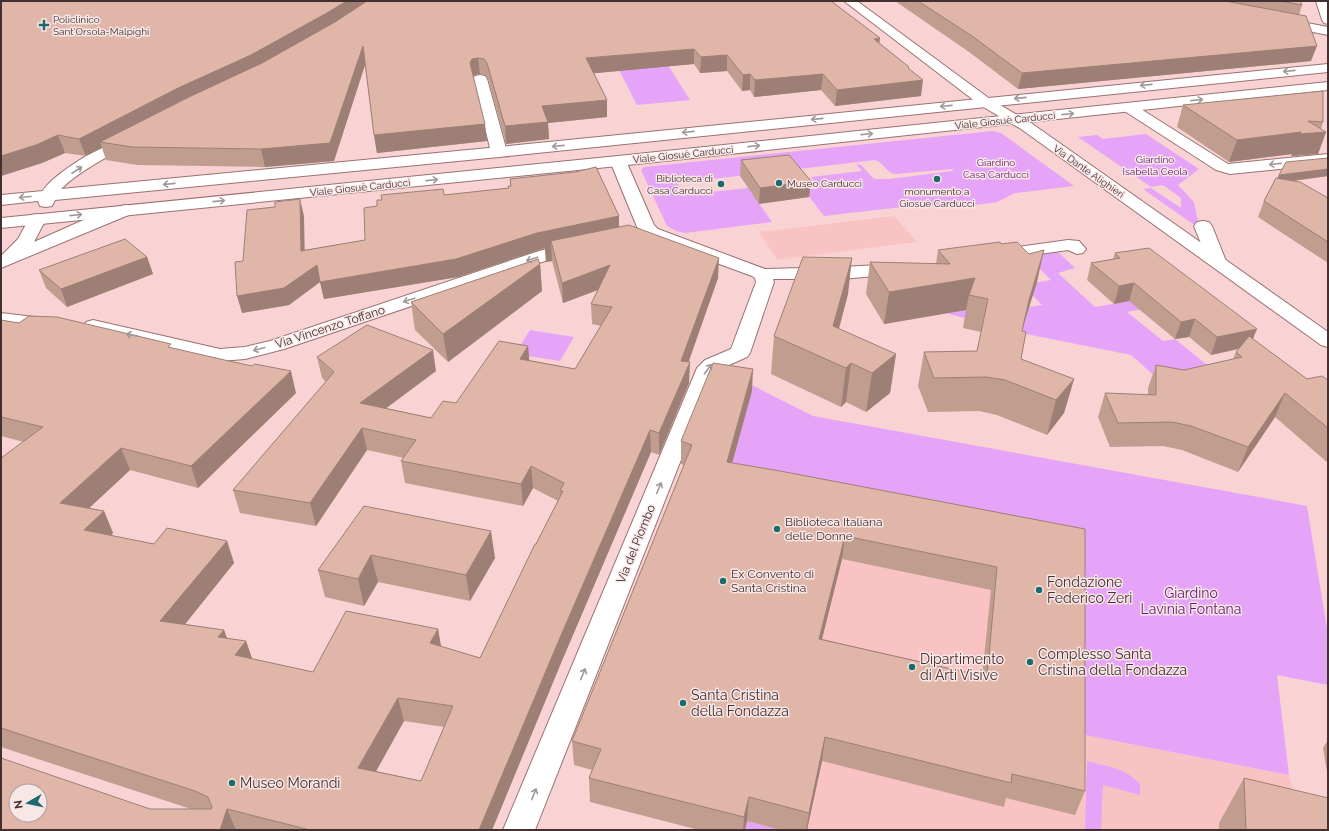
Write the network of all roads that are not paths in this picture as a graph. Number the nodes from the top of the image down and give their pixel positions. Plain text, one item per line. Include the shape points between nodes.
1 (850, 1) edge
2 (1322, 1) edge
3 (1328, 20) edge
4 (1328, 25) edge
5 (1328, 31) edge
6 (1328, 68) edge
7 (480, 79) dead end
8 (1328, 86) edge
9 (1101, 90) junction
10 (985, 102) junction
11 (1128, 107) junction
12 (1015, 119) junction
13 (139, 135) edge
14 (609, 140) junction
15 (499, 152) junction
16 (1328, 159) edge
17 (618, 161) junction
18 (204, 181) junction
19 (49, 195) junction
20 (1, 200) edge
21 (199, 203) junction
22 (125, 210) junction
23 (37, 219) junction
24 (1, 223) edge
25 (1203, 226) dead end
26 (652, 233) junction
27 (633, 237) edge
28 (594, 245) edge
29 (1077, 249) dead end
30 (981, 257) edge
31 (1217, 261) junction
32 (1, 263) edge
33 (917, 266) edge
34 (763, 275) junction
35 (1, 319) edge
36 (1328, 341) edge
37 (519, 830) edge

1 - 10 street, Via Dante Alighieri
2 - 3 street
4 - 5 street via 1269,17
6 -> 9 street, Viale Giosuè Carducci
7 - 15 street
11 -> 8 street, Viale Giosuè Carducci
9 -> 10 street, Viale Giosuè Carducci
9 - 11 street
10 - 12 street, Via Dante Alighieri
10 -> 14 street, Viale Giosuè Carducci
12 -> 11 street, Viale Giosuè Carducci
16 -> 11 street via 1230,169 1222,167
17 -> 12 street, Viale Giosuè Carducci
12 - 31 street, Via Dante Alighieri
19 -> 13 street via 61,180
14 -> 15 street, Viale Giosuè Carducci
14 - 17 street
15 - 18 street, Viale Giosuè Carducci
21 -> 17 street, Viale Giosuè Carducci
17 - 26 street via 646,228
18 -> 19 street, Viale Giosuè Carducci
18 - 21 street
19 -> 20 street, Viale Giosuè Carducci
19 - 23 street
21 - 22 street, Viale Giosuè Carducci
23 -> 22 street, Viale Giosuè Carducci
22 - 32 street
23 - 24 street, Viale Giosuè Carducci
23 - 32 street via 25,242
25 - 31 street
26 - 27 street
26 - 34 street
28 -> 35 street, Via Vincenzo Toffano via 545,255 277,345 245,353 220,355 95,326 34,324
29 - 30 street via 1068,244
31 - 36 street, Via Dante Alighieri
33 - 34 street via 894,270
37 -> 34 street, Via del Piombo via 707,368 740,353 765,282

